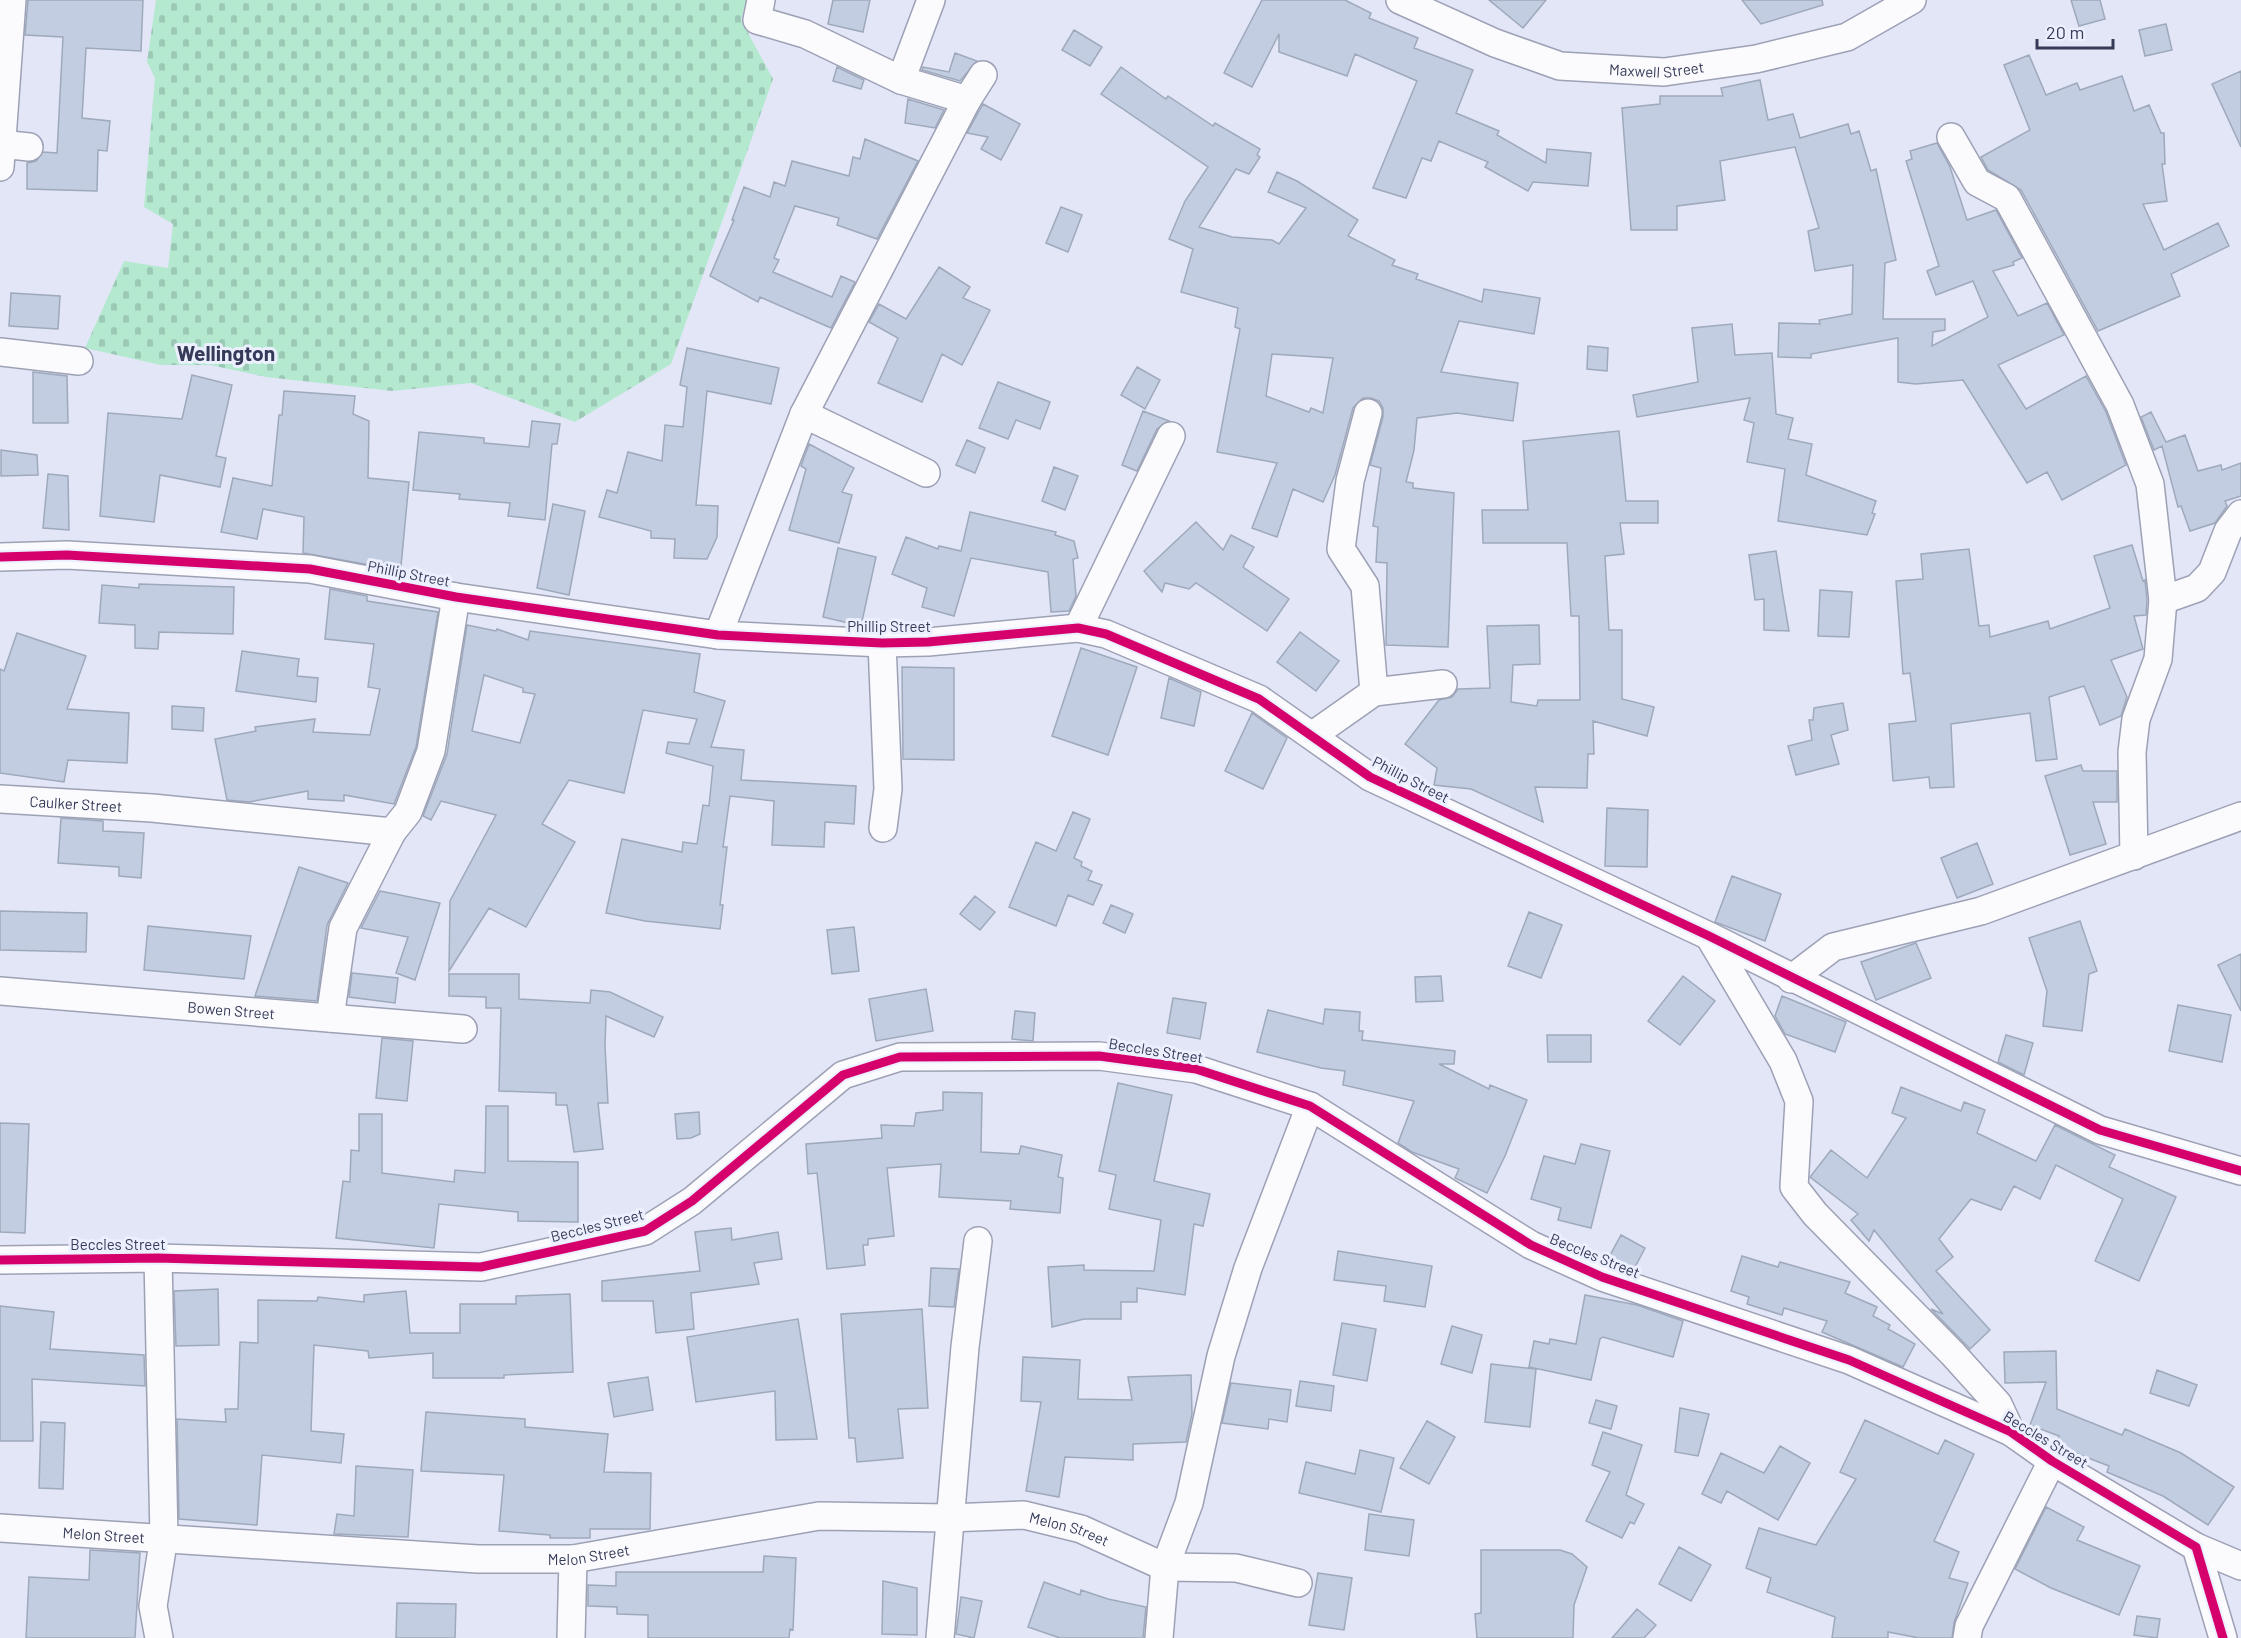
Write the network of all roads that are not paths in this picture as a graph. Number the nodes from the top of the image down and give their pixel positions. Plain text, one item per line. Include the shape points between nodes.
1 (12, 0) edge
2 (761, 0) edge
3 (931, 0) edge
4 (1400, 0) edge
5 (1912, 0) edge
6 (983, 75) dead end
7 (901, 80) junction
8 (967, 100) junction
9 (1951, 137) dead end
10 (8, 150) edge
11 (0, 352) edge
12 (80, 361) dead end
13 (1368, 413) dead end
14 (804, 414) junction
15 (1171, 436) dead end
16 (926, 473) dead end
17 (2241, 514) edge
18 (0, 557) edge
19 (456, 597) junction
20 (2163, 600) junction
21 (1078, 628) junction
22 (718, 635) junction
23 (882, 643) junction
24 (1443, 684) dead end
25 (1374, 692) junction
26 (1313, 735) junction
27 (0, 799) edge
28 (2241, 816) edge
29 (883, 828) dead end
30 (392, 832) junction
31 (2134, 856) junction
32 (1709, 936) junction
33 (1791, 979) junction
34 (0, 991) edge
35 (330, 1018) junction
36 (463, 1029) dead end
37 (1310, 1106) junction
38 (2241, 1171) edge
39 (978, 1241) dead end
40 (158, 1258) junction
41 (0, 1260) edge
42 (2011, 1432) junction
43 (2052, 1461) junction
44 (949, 1518) junction
45 (0, 1528) edge
46 (164, 1537) junction
47 (2196, 1547) junction
48 (573, 1560) junction
49 (2241, 1566) edge
50 (1165, 1567) junction
51 (1298, 1583) dead end
52 (159, 1638) edge
53 (571, 1638) edge
54 (940, 1638) edge
55 (1159, 1638) edge
56 (1967, 1638) edge
57 (2223, 1638) edge

1 - 10 street
2 - 7 street via 757,20 805,34
3 - 7 street
4 - 5 street, Maxwell Street via 1495,43 1560,66 1664,72 1756,59 1847,37
6 - 8 street
7 - 8 street
8 - 14 street
9 - 20 street via 1977,182 2007,198 2120,405 2150,484
11 - 12 street
13 - 25 street via 1350,481 1341,549 1365,586
14 - 16 street
14 - 22 street
15 - 21 street
17 - 20 street via 2228,531 2212,572 2197,588
18 - 19 street, Phillip Street via 67,555 310,569
19 - 22 street, Phillip Street
19 - 30 street via 431,751 408,812
20 - 31 street via 2158,659 2136,719 2132,752
21 - 23 street, Phillip Street
21 - 26 street, Phillip Street via 1106,634 1259,699
22 - 23 street, Phillip Street
23 - 29 street via 888,789
24 - 25 street
25 - 26 street
26 - 32 street, Phillip Street via 1371,777
27 - 30 street, Caulker Street via 152,808
28 - 31 street
30 - 35 street via 343,928
31 - 33 street via 1981,910 1833,947
32 - 33 street, Phillip Street
32 - 42 street via 1783,1061 1799,1101 1794,1187 1815,1214 1998,1404
33 - 38 street, Phillip Street via 2100,1130
34 - 35 street, Bowen Street
35 - 36 street, Bowen Street
37 - 40 street, Beccles Street via 1196,1069 1099,1056 900,1057 843,1075 692,1201 645,1231 481,1267
37 - 42 street, Beccles Street via 1531,1245 1602,1277 1849,1360
37 - 50 street via 1244,1279 1221,1356 1189,1503
39 - 44 street
40 - 41 street, Beccles Street
40 - 46 street
42 - 43 street, Beccles Street
43 - 47 street, Beccles Street
43 - 56 street via 1969,1626
44 - 48 street, Melon Street via 819,1516
44 - 50 street, Melon Street via 1024,1515 1081,1529
44 - 54 street
45 - 46 street, Melon Street
46 - 48 street, Melon Street via 478,1559
46 - 52 street via 153,1606
47 - 49 street, Beccles Street
47 - 57 street
48 - 53 street
50 - 51 street via 1236,1568
50 - 55 street

